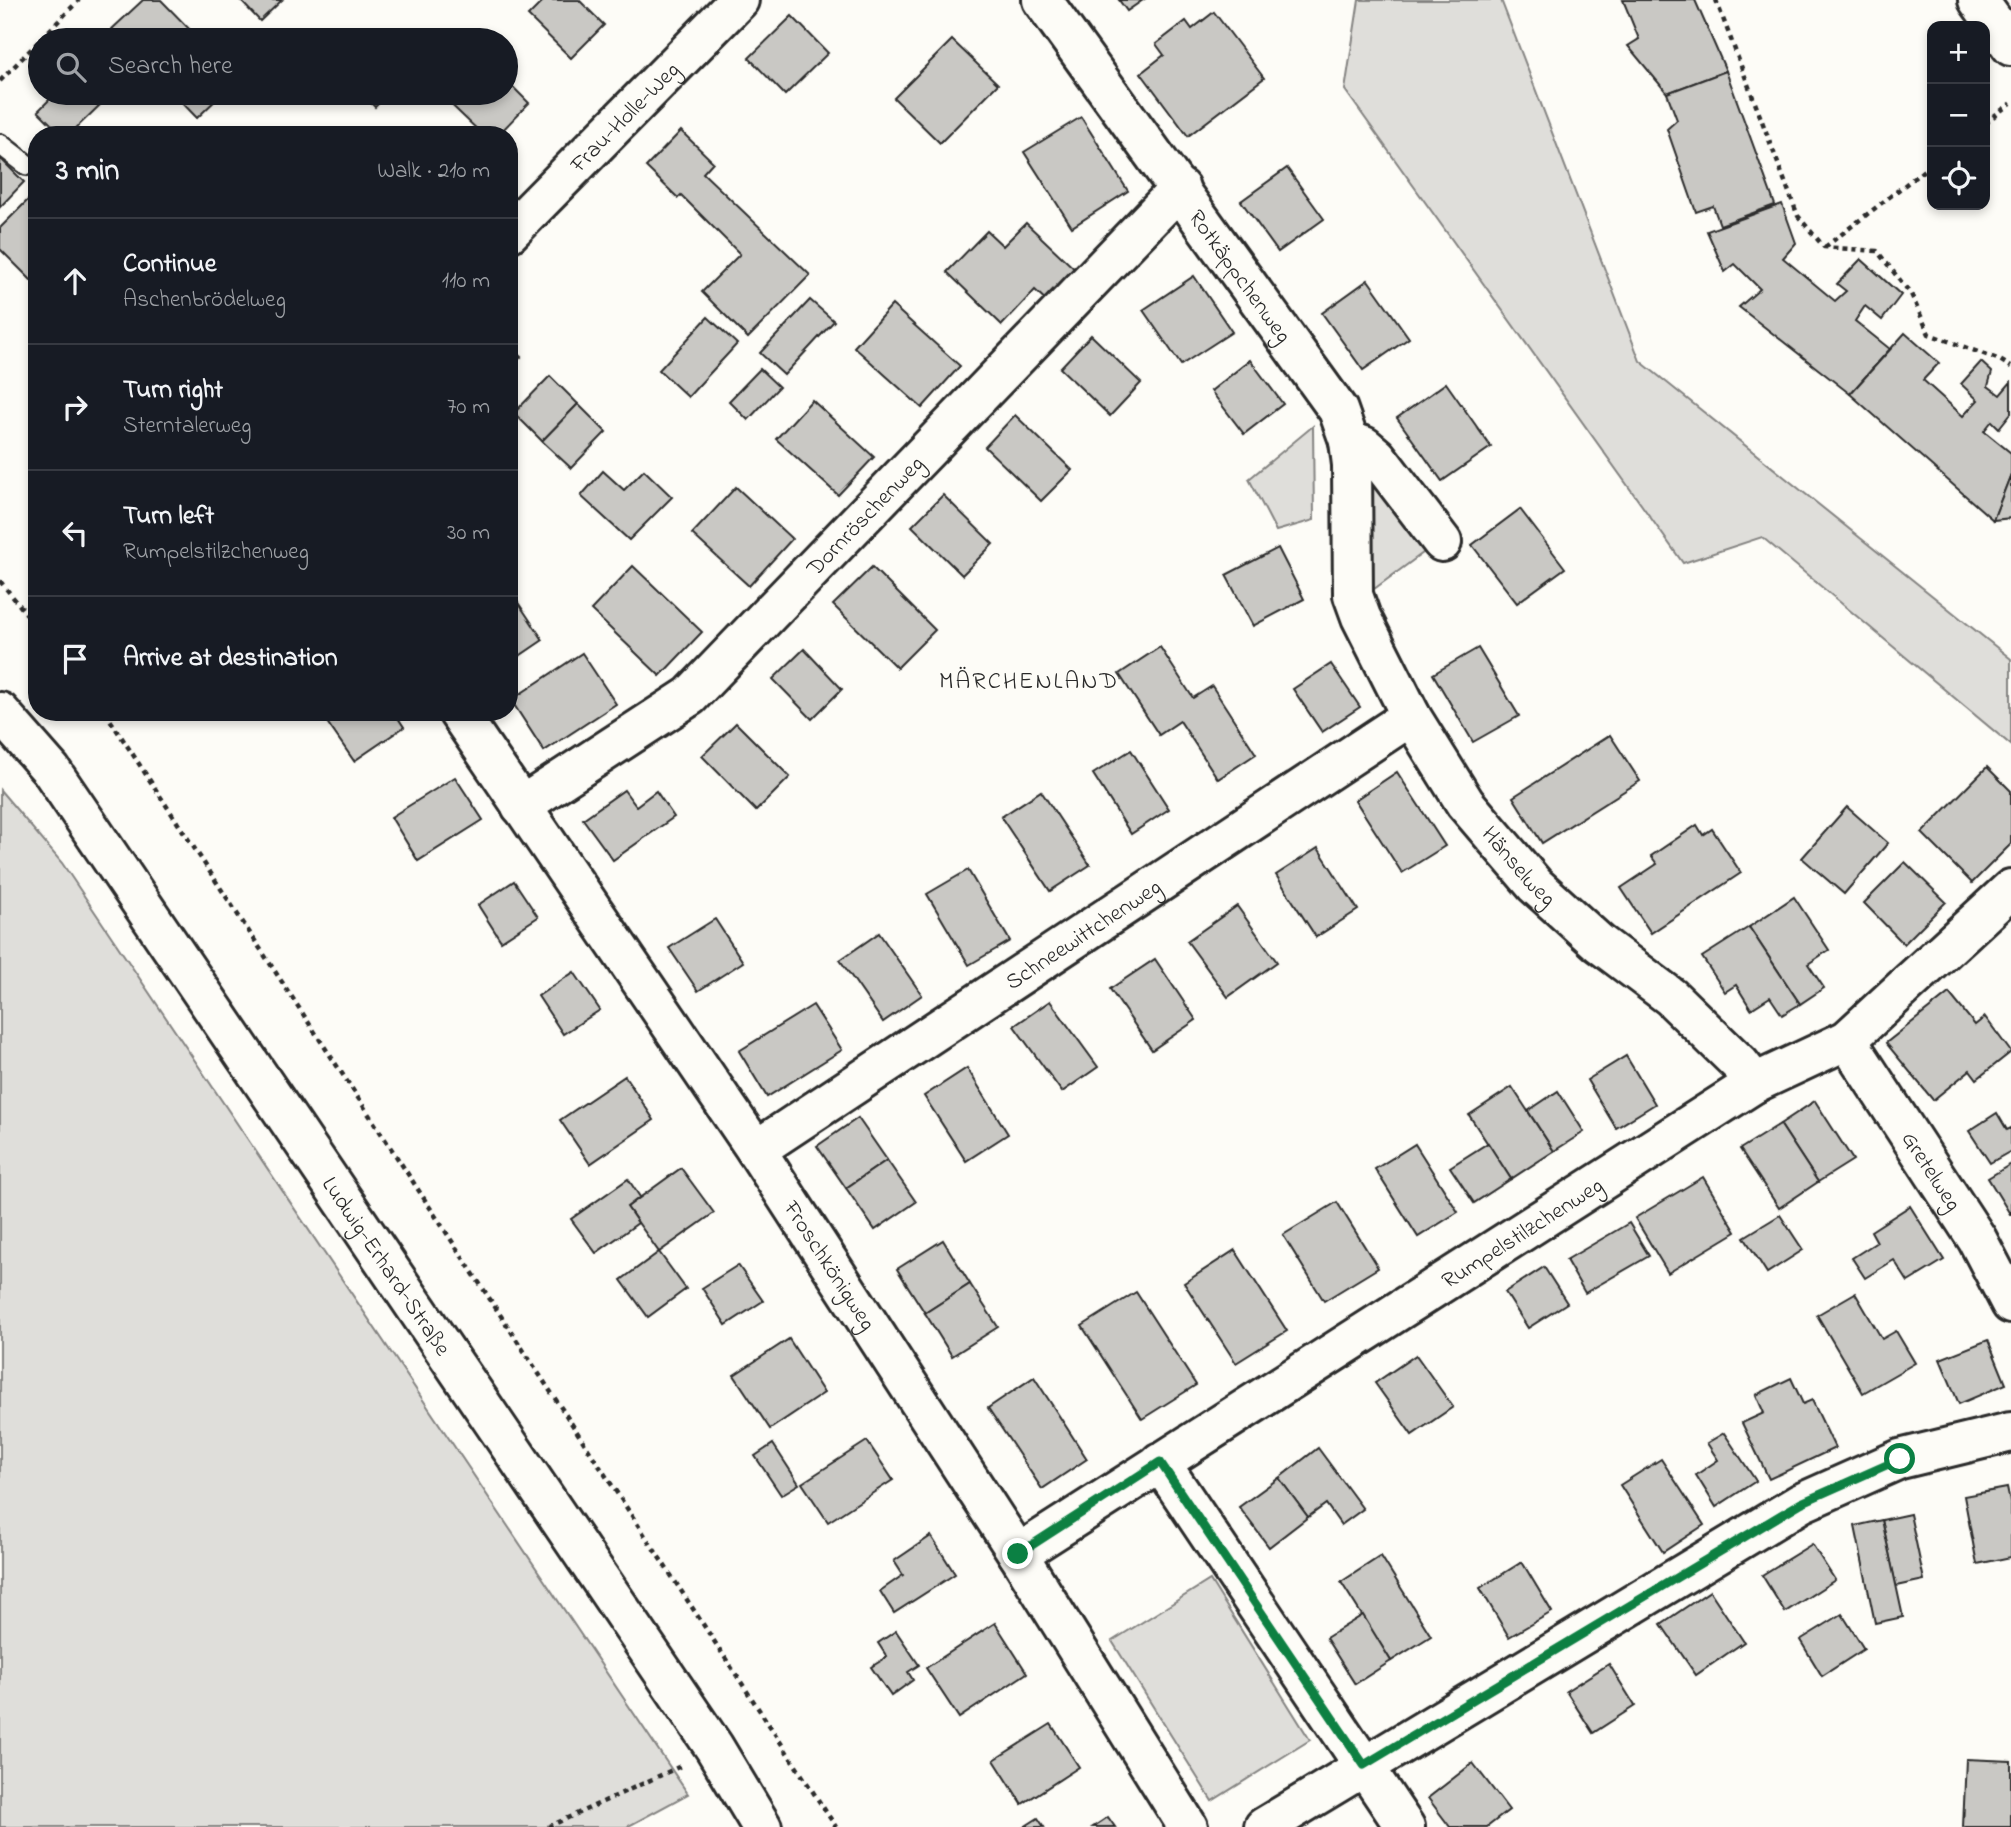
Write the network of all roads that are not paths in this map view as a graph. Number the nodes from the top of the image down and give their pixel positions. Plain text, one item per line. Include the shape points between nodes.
1 (739, 0) edge
2 (1042, 0) edge
3 (1978, 0) edge
4 (2011, 46) edge
5 (0, 144) edge
6 (27, 165) dead end
7 (1180, 188) junction
8 (518, 224) edge
9 (1349, 440) junction
10 (1442, 542) dead end
11 (1353, 595) joint
12 (0, 712) edge
13 (1410, 716) junction
14 (464, 721) edge
15 (520, 806) junction
16 (2011, 889) edge
17 (1847, 1040) junction
18 (1755, 1083) junction
19 (755, 1150) junction
20 (2011, 1304) edge
21 (2011, 1432) edge
22 (1160, 1462) junction
23 (1018, 1554) junction
24 (1364, 1765) junction
25 (762, 1827) edge
26 (1188, 1827) edge
27 (1264, 1827) edge
28 (1405, 1827) edge

1 - 8 street, Frau-Holle-Weg
2 - 7 street, Rotkäppchenweg
3 - 4 street
5 - 6 lane
7 - 9 street, Rotkäppchenweg via 1338,410
7 - 15 street, Dornröschenweg via 690,696
9 - 10 street via 1377,457
9 - 11 street, Rotkäppchenweg
11 - 13 street, Hänselweg
12 - 25 street, Ludwig-Erhard-Straße via 59,782 714,1747
13 - 18 street, Hänselweg via 1465,803 1535,885 1599,943 1671,998
13 - 19 street, Schneewittchenweg
14 - 15 street, Froschkönigweg
15 - 19 street, Froschkönigweg
16 - 17 street, Rumpelstilzchenweg
17 - 18 street, Rumpelstilzchenweg
17 - 20 street, Gretelweg via 1977,1239
18 - 22 street, Rumpelstilzchenweg
19 - 23 street, Froschkönigweg
21 - 24 street via 1900,1459 1801,1503
22 - 23 street, Rumpelstilzchenweg
22 - 24 street
23 - 26 street, Froschkönigweg
24 - 27 street
24 - 28 street

